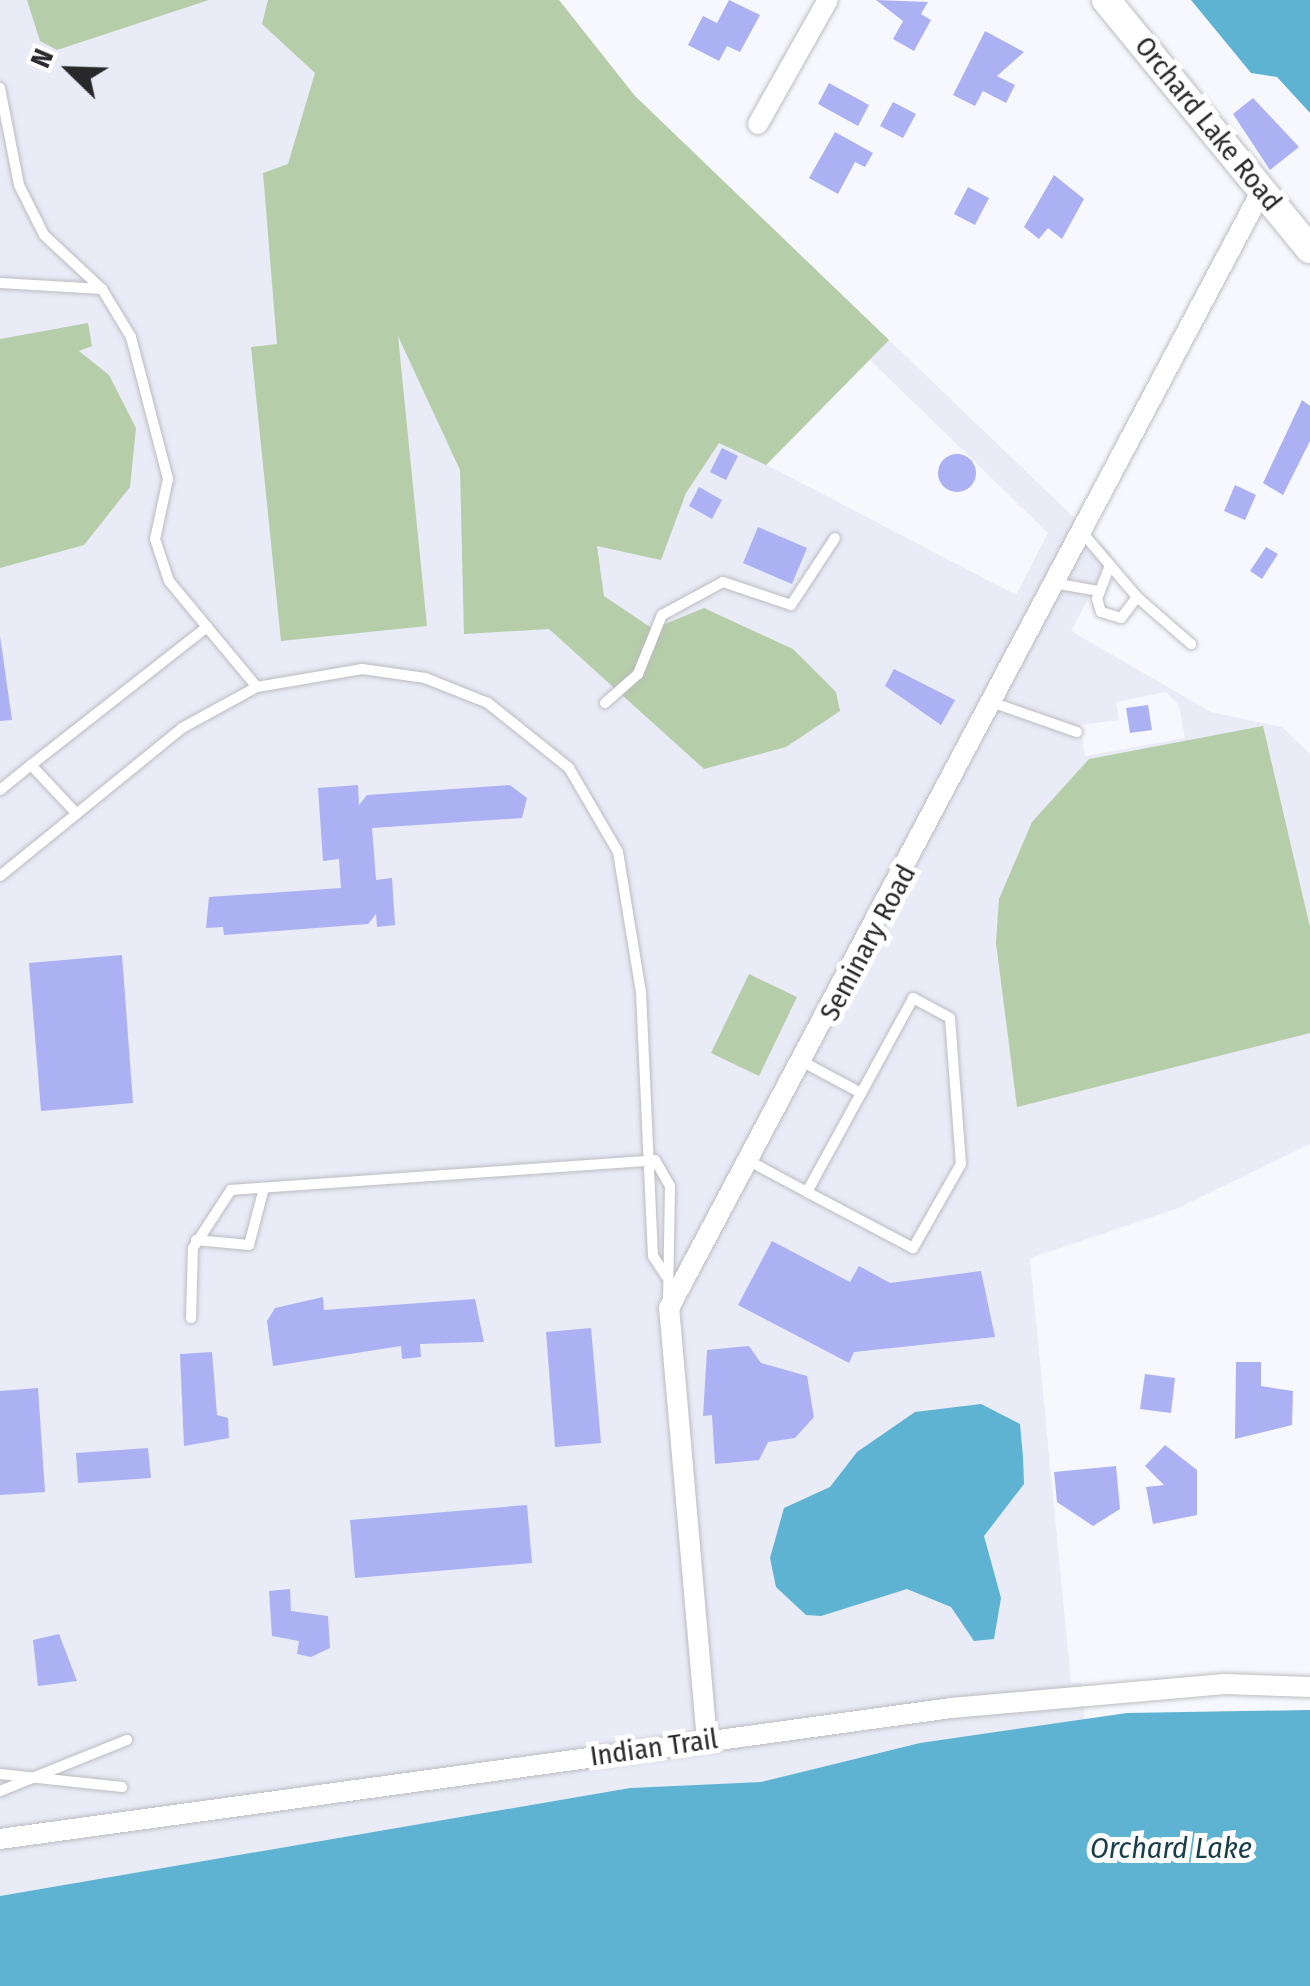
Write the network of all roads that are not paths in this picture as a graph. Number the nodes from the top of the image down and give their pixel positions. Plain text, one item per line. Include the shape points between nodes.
1 (828, 0) edge
2 (1106, 0) edge
3 (0, 88) edge
4 (758, 124) dead end
5 (1262, 190) junction
6 (1310, 249) edge
7 (0, 283) edge
8 (102, 289) junction
9 (1080, 530) junction
10 (835, 538) dead end
11 (1110, 565) junction
12 (1053, 583) junction
13 (1099, 592) junction
14 (1138, 596) junction
15 (208, 627) junction
16 (1190, 644) dead end
17 (257, 687) junction
18 (604, 703) dead end
19 (994, 703) junction
20 (1078, 732) dead end
21 (31, 765) junction
22 (0, 790) edge
23 (77, 814) junction
24 (0, 876) edge
25 (805, 1063) junction
26 (860, 1094) junction
27 (656, 1160) junction
28 (751, 1162) junction
29 (264, 1192) junction
30 (807, 1192) junction
31 (196, 1240) junction
32 (666, 1276) junction
33 (669, 1308) junction
34 (192, 1318) dead end
35 (1310, 1687) edge
36 (127, 1740) dead end
37 (707, 1741) junction
38 (0, 1774) edge
39 (38, 1774) junction
40 (122, 1787) dead end
41 (0, 1792) edge
42 (0, 1839) edge

1 - 4 street
2 - 5 main road, Orchard Lake Road
3 - 8 lane via 19,185 44,234
5 - 6 main road, Orchard Lake Road
5 - 9 street, Seminary Road
7 - 8 lane
8 - 15 lane via 131,337 168,479 156,539 169,581
9 - 11 lane
9 - 12 street, Seminary Road
10 - 18 lane via 791,606 723,582 662,615 638,674
11 - 13 lane
11 - 14 lane
12 - 13 lane
12 - 19 street, Seminary Road
13 - 14 lane via 1101,612 1114,618 1133,611
14 - 16 lane
15 - 17 lane
15 - 21 lane
17 - 23 lane via 182,728
17 - 27 lane via 346,669 426,678 504,712 570,768 613,835 628,891
19 - 20 lane
19 - 25 street, Seminary Road
21 - 22 lane
21 - 23 lane
23 - 24 lane
25 - 26 lane
25 - 28 street, Seminary Road
26 - 30 lane
26 - 30 lane via 913,998 950,1018 961,1164 913,1248
27 - 29 lane
27 - 32 lane via 653,1256
27 - 32 lane via 670,1186 676,1255
28 - 30 lane
28 - 33 street, Seminary Road
29 - 31 lane via 231,1190
29 - 31 lane via 249,1245
31 - 34 lane
32 - 33 lane
33 - 37 street
35 - 37 street, Indian Trail via 1088,1693
36 - 39 lane
37 - 42 street, Indian Trail
38 - 39 lane
39 - 40 lane
39 - 41 lane

